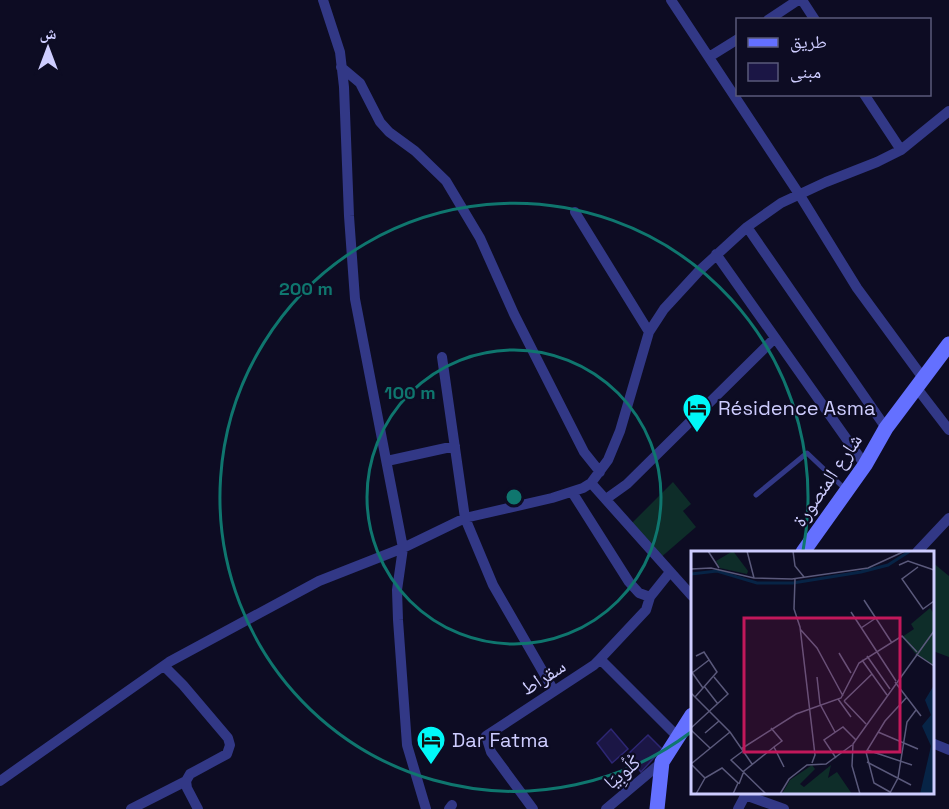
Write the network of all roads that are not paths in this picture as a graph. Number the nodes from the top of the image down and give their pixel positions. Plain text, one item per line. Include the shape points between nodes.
1 (323, 0) edge
2 (671, 0) edge
3 (800, 0) edge
4 (771, 18) edge
5 (814, 18) edge
6 (736, 40) edge
7 (709, 57) junction
8 (341, 67) junction
9 (865, 96) edge
10 (949, 111) edge
11 (901, 150) junction
12 (799, 195) junction
13 (575, 212) dead end
14 (747, 227) junction
15 (717, 254) junction
16 (649, 332) junction
17 (775, 338) junction
18 (949, 344) edge
19 (442, 357) dead end
20 (919, 383) junction
21 (886, 428) junction
22 (949, 430) edge
23 (455, 446) junction
24 (387, 460) junction
25 (865, 465) junction
26 (600, 472) junction
27 (591, 483) junction
28 (847, 490) junction
29 (572, 492) junction
30 (756, 495) dead end
31 (606, 499) junction
32 (465, 518) junction
33 (949, 518) edge
34 (403, 548) junction
35 (804, 551) edge
36 (918, 551) edge
37 (670, 572) junction
38 (691, 594) edge
39 (650, 597) junction
40 (600, 659) junction
41 (164, 666) junction
42 (554, 691) junction
43 (691, 718) edge
44 (677, 736) junction
45 (934, 743) edge
46 (949, 750) edge
47 (662, 762) junction
48 (0, 781) edge
49 (186, 781) junction
50 (746, 794) edge
51 (131, 809) edge
52 (198, 809) edge
53 (426, 809) edge
54 (533, 809) edge
55 (606, 809) edge
56 (657, 809) edge
57 (738, 809) edge
58 (784, 809) edge

1 - 8 street
2 - 7 street
3 - 4 street
3 - 5 street
6 - 7 street
7 - 12 street
8 - 24 street via 356,299
8 - 26 street via 360,84 389,132 446,181 480,238 584,452
9 - 11 street
10 - 11 street
11 - 12 street
12 - 14 street
12 - 20 street
13 - 16 street
14 - 15 street
14 - 21 street
15 - 16 street via 664,309
15 - 17 street
16 - 26 street via 620,432
17 - 25 street
17 - 31 street via 627,484
18 - 20 street, شارع المنصورة
19 - 23 street
20 - 21 street, شارع المنصورة
20 - 22 street
21 - 25 street, شارع المنصورة
23 - 24 street
23 - 32 street
24 - 34 street
25 - 28 street, شارع المنصورة
26 - 27 street
27 - 29 street
27 - 31 street
28 - 30 lane via 807,453
28 - 35 street, شارع المنصورة
29 - 32 street
29 - 39 street via 629,582 639,593
31 - 37 street
32 - 34 street
32 - 42 street via 494,585
33 - 36 street
34 - 41 street via 319,581
34 - 53 street via 397,590 404,722 410,760
37 - 38 street
37 - 39 street, سقراط
39 - 40 street, سقراط via 646,610
40 - 42 street, سقراط
40 - 44 street
41 - 48 street
41 - 49 street via 230,745 227,754 190,774
42 - 54 street, سقراط via 486,736 490,752
43 - 44 street
44 - 47 street
45 - 46 street
47 - 55 street, كْلُوبِيَا
47 - 56 street
49 - 51 street
49 - 52 street
50 - 57 street
50 - 58 street

